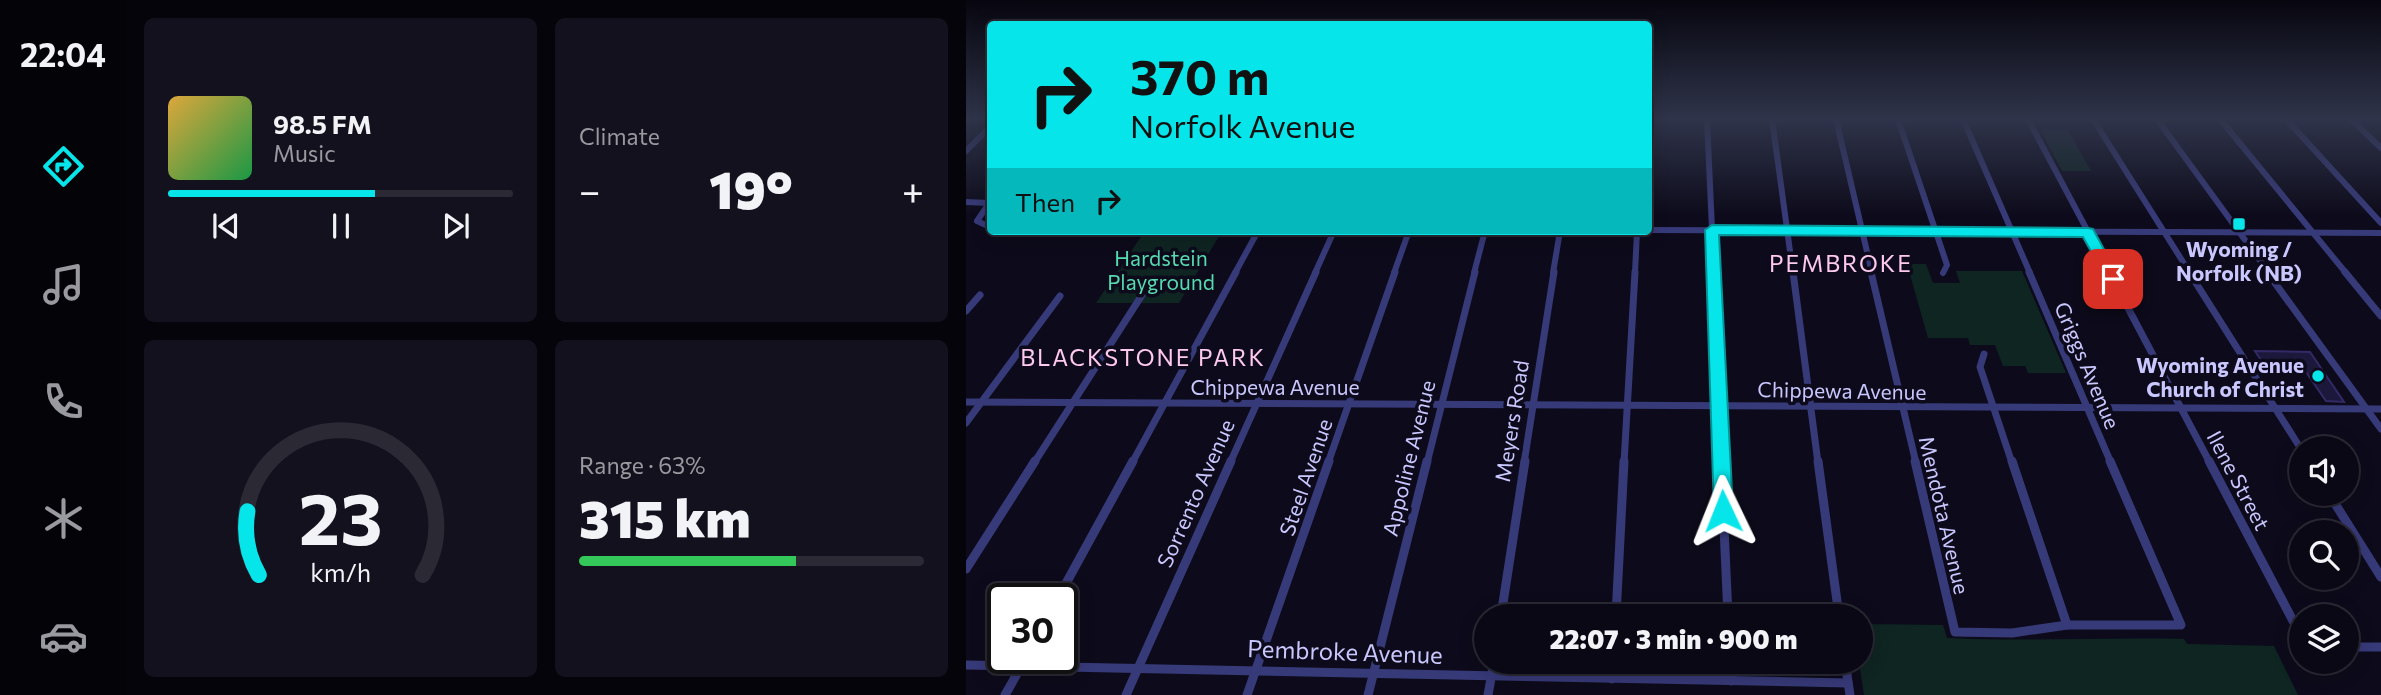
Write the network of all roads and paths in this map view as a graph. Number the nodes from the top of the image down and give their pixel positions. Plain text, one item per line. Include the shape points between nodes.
1 (1708, 151) edge
2 (1776, 151) edge
3 (1843, 151) edge
4 (1909, 151) edge
5 (1977, 151) edge
6 (2045, 151) edge
7 (2113, 151) edge
8 (2181, 151) edge
9 (2246, 151) edge
10 (2316, 151) edge
11 (966, 202) edge
12 (987, 202) edge
13 (987, 206) edge
14 (2381, 223) edge
15 (987, 226) edge
16 (1652, 230) edge
17 (1712, 230) junction
18 (1787, 230) junction
19 (1861, 231) junction
20 (1935, 231) junction
21 (2012, 231) junction
22 (2088, 232) junction
23 (2164, 232) junction
24 (2240, 232) junction
25 (2313, 233) junction
26 (2381, 233) edge
27 (1256, 235) edge
28 (1332, 235) edge
29 (1408, 235) edge
30 (1484, 235) edge
31 (1559, 235) edge
32 (1637, 235) edge
33 (1943, 274) dead end
34 (980, 295) dead end
35 (1142, 295) dead end
36 (1060, 296) dead end
37 (966, 312) edge
38 (2381, 316) edge
39 (1984, 354) dead end
40 (966, 402) edge
41 (981, 402) junction
42 (1073, 403) junction
43 (1164, 403) junction
44 (1256, 404) junction
45 (1349, 404) junction
46 (1441, 404) junction
47 (1533, 405) junction
48 (1628, 405) junction
49 (1719, 406) junction
50 (1811, 407) junction
51 (1903, 408) junction
52 (1994, 408) junction
53 (2088, 409) junction
54 (2182, 409) junction
55 (2367, 409) junction
56 (2381, 409) edge
57 (2276, 410) junction
58 (966, 423) edge
59 (2381, 429) edge
60 (2292, 436) edge
61 (2336, 506) edge
62 (966, 569) edge
63 (2381, 578) edge
64 (1066, 583) edge
65 (1503, 604) edge
66 (1617, 604) edge
67 (1727, 604) edge
68 (1837, 604) edge
69 (2289, 613) edge
70 (2067, 625) junction
71 (2359, 646) edge
72 (2381, 647) edge
73 (987, 663) edge
74 (966, 664) edge
75 (1078, 665) edge
76 (1138, 668) junction
77 (1256, 669) junction
78 (1374, 672) junction
79 (1017, 674) edge
80 (1612, 674) edge
81 (1731, 674) edge
82 (1847, 674) edge
83 (1491, 676) junction
84 (1612, 679) junction
85 (1731, 681) junction
86 (1848, 683) junction
87 (1005, 695) edge
88 (1126, 695) edge
89 (1247, 695) edge
90 (1368, 695) edge
91 (1488, 695) edge
92 (1850, 695) edge

1 - 17 street
2 - 18 street
3 - 19 street, Mendota Avenue
4 - 20 street
5 - 21 street, Griggs Avenue
6 - 22 street, Ilene Street
7 - 23 street
8 - 24 street
9 - 25 street
10 - 14 street
11 - 12 street
13 - 15 street via 977,220
16 - 17 street
17 - 18 street
17 - 49 street
18 - 19 street
18 - 50 street
19 - 20 street
19 - 51 street, Mendota Avenue
20 - 21 street
20 - 33 street via 1947,265
21 - 22 street
21 - 53 street, Griggs Avenue
22 - 23 street
22 - 54 street, Ilene Street
23 - 24 street
23 - 57 street
24 - 25 street
24 - 55 street
25 - 26 street
25 - 38 street
27 - 43 street
28 - 44 street, Sorrento Avenue
29 - 45 street, Steel Avenue
30 - 46 street, Appoline Avenue
31 - 47 street, Meyers Road
32 - 48 street
34 - 37 street
35 - 42 street
36 - 41 street
39 - 52 street via 1980,367
40 - 41 street, Chippewa Avenue
41 - 42 street, Chippewa Avenue
41 - 58 street
42 - 43 street, Chippewa Avenue
42 - 62 street
43 - 44 street, Chippewa Avenue
43 - 64 street
44 - 45 street, Chippewa Avenue
44 - 76 street, Sorrento Avenue
45 - 46 street, Chippewa Avenue
45 - 77 street, Steel Avenue
46 - 47 street, Chippewa Avenue
46 - 78 street, Appoline Avenue
47 - 48 street, Chippewa Avenue
47 - 65 street, Meyers Road
48 - 49 street, Chippewa Avenue
48 - 66 street
49 - 50 street, Chippewa Avenue
49 - 67 street
50 - 51 street, Chippewa Avenue
50 - 68 street
51 - 52 street, Chippewa Avenue
51 - 70 street, Mendota Avenue via 1955,632 2012,633
52 - 53 street, Chippewa Avenue
52 - 70 street
53 - 54 street, Chippewa Avenue
53 - 70 street, Griggs Avenue via 2181,625
54 - 57 street, Chippewa Avenue
54 - 69 street, Ilene Street
55 - 56 street, Chippewa Avenue
55 - 57 street, Chippewa Avenue
55 - 59 street
57 - 60 street
61 - 63 street
71 - 72 street
73 - 74 street, Pembroke Avenue
75 - 76 street, Pembroke Avenue
76 - 77 street, Pembroke Avenue
76 - 88 street, Sorrento Avenue
77 - 78 street, Pembroke Avenue
77 - 89 street, Steel Avenue
78 - 83 street, Pembroke Avenue
78 - 90 street, Appoline Avenue
79 - 87 street
80 - 84 street
81 - 85 street
82 - 86 street
83 - 84 street, Pembroke Avenue
83 - 91 street
84 - 85 street, Pembroke Avenue
85 - 86 street, Pembroke Avenue
86 - 92 street

